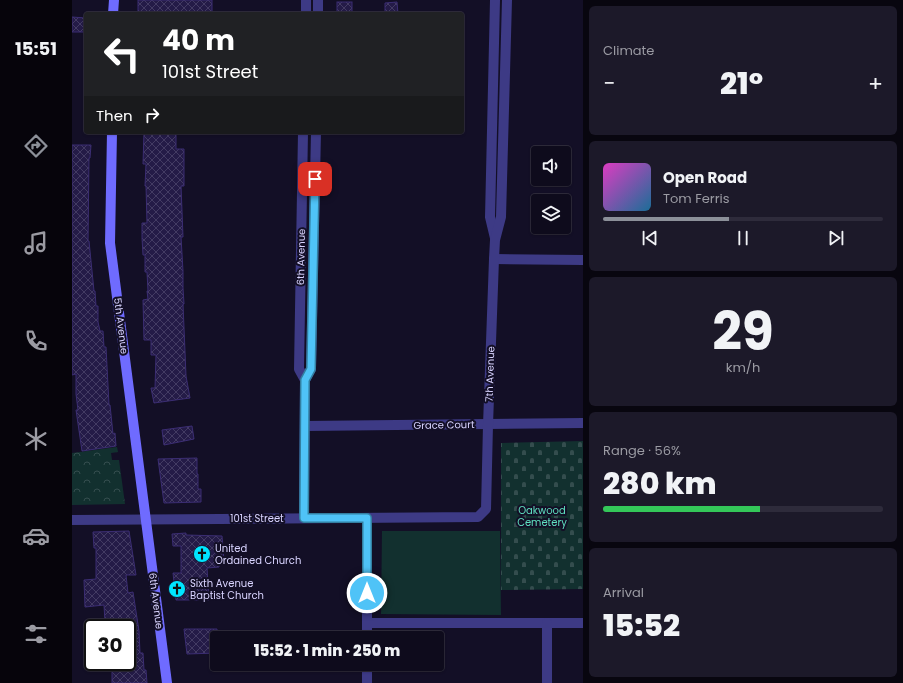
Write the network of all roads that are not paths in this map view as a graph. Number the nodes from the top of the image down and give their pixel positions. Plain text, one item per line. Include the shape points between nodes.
1 (114, 0) edge
2 (306, 0) edge
3 (318, 0) edge
4 (495, 0) edge
5 (507, 0) edge
6 (114, 12) edge
7 (306, 12) edge
8 (318, 12) edge
9 (112, 134) edge
10 (303, 134) edge
11 (316, 134) edge
12 (495, 240) junction
13 (494, 259) junction
14 (583, 260) edge
15 (305, 380) junction
16 (583, 423) edge
17 (488, 425) junction
18 (305, 426) junction
19 (486, 508) joint
20 (304, 518) junction
21 (367, 518) junction
22 (145, 519) junction
23 (72, 520) edge
24 (367, 623) junction
25 (547, 623) junction
26 (583, 623) edge
27 (367, 631) edge
28 (367, 671) edge
29 (166, 683) edge
30 (367, 683) edge
31 (547, 683) edge

1 - 6 street
2 - 7 street
3 - 8 street
4 - 12 street, 7th Avenue via 490,217
5 - 12 street, 7th Avenue via 501,217
9 - 22 street, 5th Avenue via 110,243
10 - 15 street, 6th Avenue via 299,369
11 - 15 street, 6th Avenue via 311,369
12 - 13 street, 7th Avenue
13 - 14 street
13 - 17 street, 7th Avenue
15 - 18 street, 6th Avenue
16 - 17 street, Grace Court
17 - 18 street, Grace Court
17 - 19 street, 7th Avenue
18 - 20 street, 6th Avenue
19 - 21 street, 101st Street via 478,517
20 - 21 street, 101st Street
20 - 22 street, 101st Street
21 - 24 street
22 - 23 street, 101st Street
22 - 29 street, 6th Avenue
24 - 25 street
24 - 27 street
25 - 26 street
25 - 31 street
28 - 30 street

